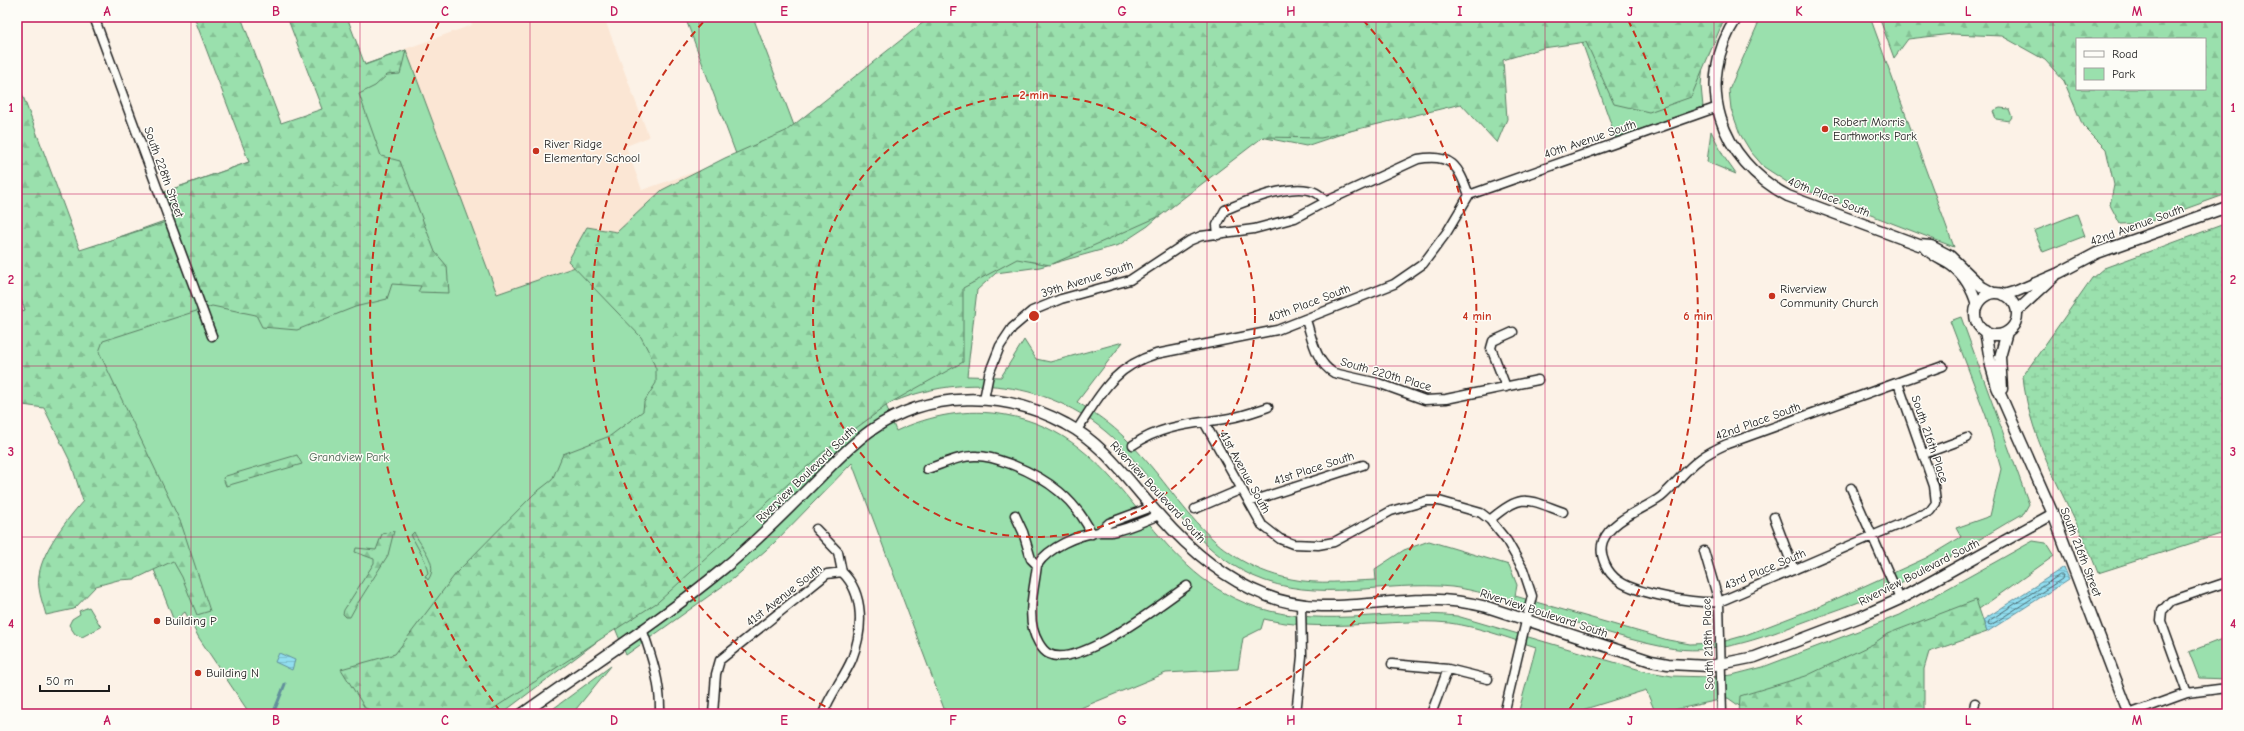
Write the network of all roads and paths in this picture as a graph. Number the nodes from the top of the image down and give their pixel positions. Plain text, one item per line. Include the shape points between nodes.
1 (94, 17) edge
2 (1737, 17) edge
3 (1718, 107) junction
4 (1469, 195) junction
5 (1325, 202) junction
6 (2227, 207) edge
7 (1218, 235) junction
8 (1925, 247) junction
9 (2059, 273) junction
10 (1993, 293) junction
11 (2004, 295) junction
12 (1977, 305) junction
13 (2017, 311) junction
14 (1306, 320) junction
15 (1513, 332) dead end
16 (1985, 332) junction
17 (2007, 332) junction
18 (212, 336) dead end
19 (1943, 366) dead end
20 (1538, 380) dead end
21 (1898, 383) junction
22 (1506, 387) junction
23 (984, 399) junction
24 (2004, 401) junction
25 (1268, 407) dead end
26 (1204, 422) junction
27 (1077, 430) junction
28 (1967, 438) dead end
29 (1133, 445) dead end
30 (1924, 454) junction
31 (1363, 465) dead end
32 (927, 469) dead end
33 (1851, 488) dead end
34 (1242, 489) junction
35 (1249, 502) junction
36 (1936, 503) joint
37 (1152, 507) junction
38 (1195, 509) dead end
39 (1564, 512) dead end
40 (2053, 514) junction
41 (1015, 515) dead end
42 (1159, 515) junction
43 (1774, 517) dead end
44 (1490, 520) junction
45 (816, 529) dead end
46 (1096, 533) junction
47 (1871, 537) junction
48 (1704, 551) dead end
49 (1604, 561) joint
50 (1037, 565) junction
51 (1794, 570) junction
52 (842, 572) junction
53 (2227, 582) edge
54 (1187, 586) dead end
55 (1900, 599) junction
56 (1719, 602) junction
57 (1301, 604) junction
58 (1528, 620) junction
59 (642, 629) junction
60 (1392, 664) dead end
61 (1721, 664) junction
62 (1448, 669) junction
63 (1488, 679) dead end
64 (2227, 688) edge
65 (2187, 693) junction
66 (1975, 703) dead end
67 (522, 714) edge
68 (660, 714) edge
69 (713, 714) edge
70 (823, 714) edge
71 (1296, 714) edge
72 (1431, 714) edge
73 (1504, 714) edge
74 (1722, 714) edge
75 (1973, 714) edge
76 (2129, 714) edge

1 - 18 street, South 228th Street
2 - 3 street, 40th Place South via 1722,46 1717,64
3 - 4 street, 40th Avenue South
3 - 8 street, 40th Place South via 1723,126 1735,150 1750,169 1769,185 1799,200
4 - 5 street, 39th Avenue South via 1461,173 1450,162 1434,156 1418,159
4 - 14 street, 40th Place South via 1431,254 1412,273 1394,284
5 - 7 street, 39th Avenue South via 1295,218 1277,224
5 - 7 street via 1322,196 1313,190 1268,193 1225,210 1217,225
6 - 9 street, 42nd Avenue South via 2097,253
7 - 23 street, 39th Avenue South via 1201,236 1188,241 1130,280 1061,299 1032,311 1012,328 1000,346 989,374
8 - 10 street, 40th Place South via 1931,246 1950,256 1982,287
8 - 12 street, 40th Place South via 1928,252 1958,272 1973,292
9 - 11 street, 42nd Avenue South
9 - 13 street, 42nd Avenue South
10 - 11 street
10 - 12 street via 1984,296
11 - 13 street via 2013,302
12 - 16 street via 1976,318
13 - 17 street via 2016,320
14 - 22 street, South 220th Place via 1321,361 1334,373 1378,383 1425,400 1446,400
14 - 27 street, 40th Place South via 1254,336 1156,354 1139,360 1117,373
15 - 22 street via 1493,341 1491,348
16 - 17 street
16 - 24 street, South 216th Street via 1993,376
17 - 24 street, South 216th Street via 2000,357
19 - 21 street, 42nd Place South
20 - 22 street, South 220th Place
21 - 30 street, South 216th Place
21 - 49 street, 42nd Place South via 1713,450 1699,459 1664,494 1611,531 1603,541
23 - 27 street, Riverview Boulevard South via 1027,407 1058,419
23 - 59 street, Riverview Boulevard South via 960,399 929,405 899,415 871,430 736,559
24 - 40 street, South 216th Street
25 - 26 street, 41st Avenue South via 1243,415
26 - 29 street, 41st Avenue South via 1166,429 1144,437
26 - 34 street, 41st Avenue South
27 - 37 street, Riverview Boulevard South via 1115,463
28 - 30 street
30 - 36 street, South 216th Place via 1934,486
31 - 35 street, 41st Place South
32 - 46 street via 977,456 998,459 1040,477 1057,488
33 - 47 street
34 - 35 street, 41st Avenue South
34 - 38 street
35 - 44 street, 41st Avenue South via 1262,525 1280,539 1293,544 1318,545 1334,542 1391,511 1426,501 1439,501 1481,513
36 - 47 street, 43rd Place South via 1934,508 1923,515
37 - 42 street, Riverview Boulevard South
37 - 46 street via 1110,523
39 - 44 street via 1522,499 1502,509
40 - 55 street, Riverview Boulevard South
40 - 76 street, South 216th Street
41 - 50 street via 1031,559
42 - 46 street via 1111,532
42 - 57 street, Riverview Boulevard South via 1214,567 1267,597
43 - 51 street
44 - 58 street via 1507,541 1531,587
45 - 52 street, 41st Avenue South via 838,552
46 - 50 street via 1054,549 1043,556
47 - 51 street, 43rd Place South
47 - 55 street
48 - 56 street, South 218th Place
49 - 56 street, 43rd Place South via 1614,577 1630,587 1688,601
50 - 54 street via 1033,629 1042,648 1048,654 1056,656 1071,654 1107,641
51 - 56 street, 43rd Place South
52 - 69 street, 41st Avenue South via 827,574 720,660 716,674
52 - 70 street via 848,578 858,599 858,634 852,660
53 - 65 street via 2171,601 2162,611 2161,621
55 - 61 street, Riverview Boulevard South via 1755,657
56 - 61 street, South 218th Place
57 - 58 street, Riverview Boulevard South via 1345,605 1450,600 1487,607
57 - 71 street via 1302,656
58 - 61 street, Riverview Boulevard South via 1651,661 1686,666
58 - 73 street
59 - 67 street, Riverview Boulevard South
59 - 68 street via 655,666 660,691
60 - 62 street
61 - 74 street, South 218th Place
62 - 63 street
62 - 72 street
64 - 65 street
65 - 76 street
66 - 75 street

